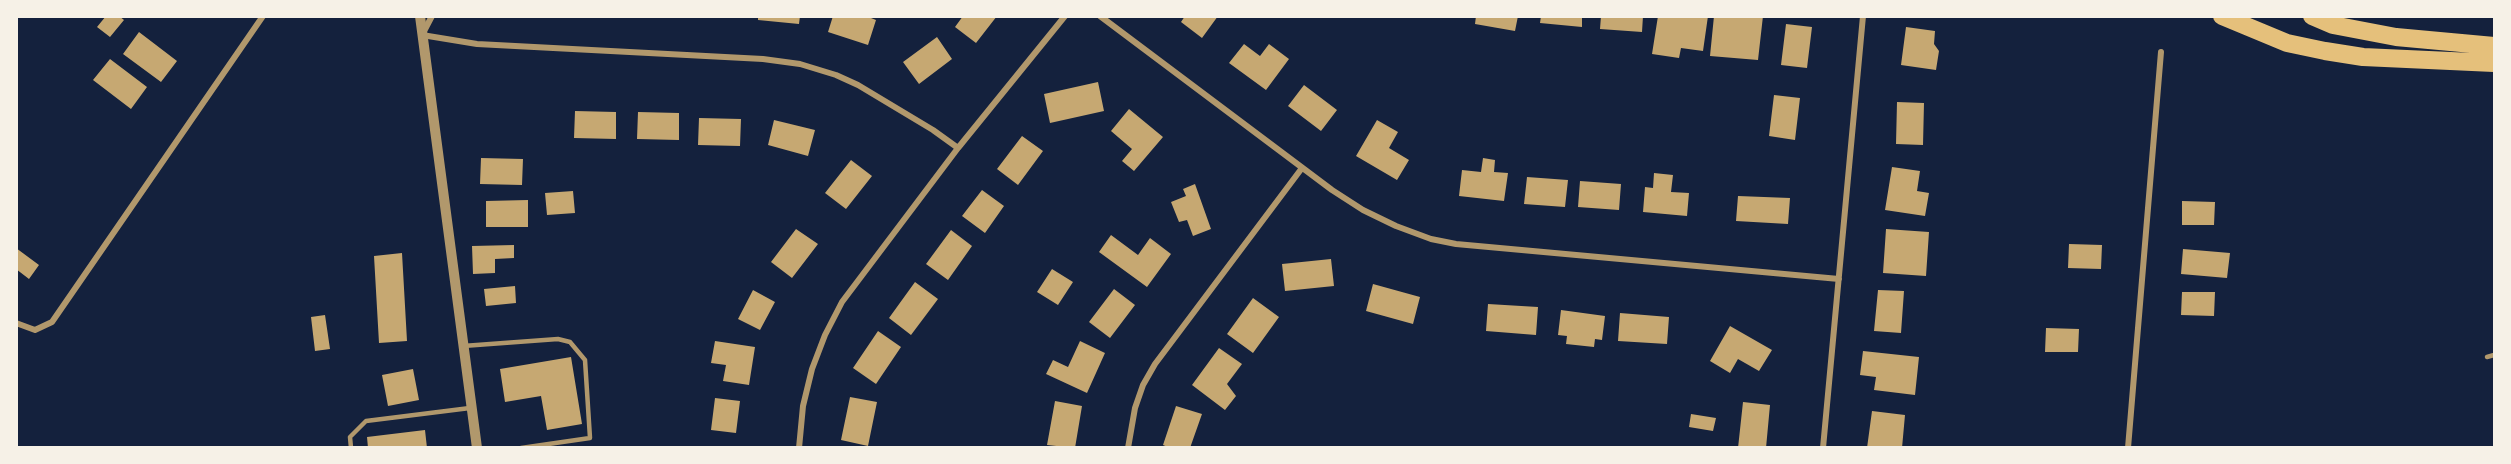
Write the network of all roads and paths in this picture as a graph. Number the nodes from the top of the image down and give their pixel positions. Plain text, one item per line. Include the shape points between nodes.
1 (263, 16) edge
2 (420, 16) edge
3 (432, 16) edge
4 (1065, 16) edge
5 (1100, 16) edge
6 (1863, 16) edge
7 (2222, 16) edge
8 (2312, 16) edge
9 (422, 35) junction
10 (2494, 46) edge
11 (2161, 52) dead end
12 (2494, 63) edge
13 (958, 148) junction
14 (1302, 168) junction
15 (1839, 279) junction
16 (16, 323) edge
17 (463, 346) junction
18 (2494, 355) edge
19 (2487, 357) dead end
20 (471, 408) junction
21 (351, 447) edge
22 (477, 447) edge
23 (521, 447) edge
24 (799, 447) edge
25 (1128, 447) edge
26 (1823, 447) edge
27 (2128, 447) edge

1 - 16 street via 52,322 35,330
2 - 9 street
3 - 9 street
4 - 13 street
5 - 14 street
6 - 15 street
7 - 12 highway via 2287,43 2325,51 2363,57
8 - 10 highway via 2333,25 2396,37
9 - 13 street via 477,44 752,58 800,64 858,85
9 - 17 street
11 - 27 street
13 - 24 street via 843,302 829,327 812,369
14 - 15 street via 1363,210 1431,239
14 - 25 street via 1155,363 1135,408
15 - 26 street
17 - 20 street
17 - 23 lane via 558,339 570,342 585,360 590,438
18 - 19 lane
20 - 21 lane via 366,421 350,437
20 - 22 street

